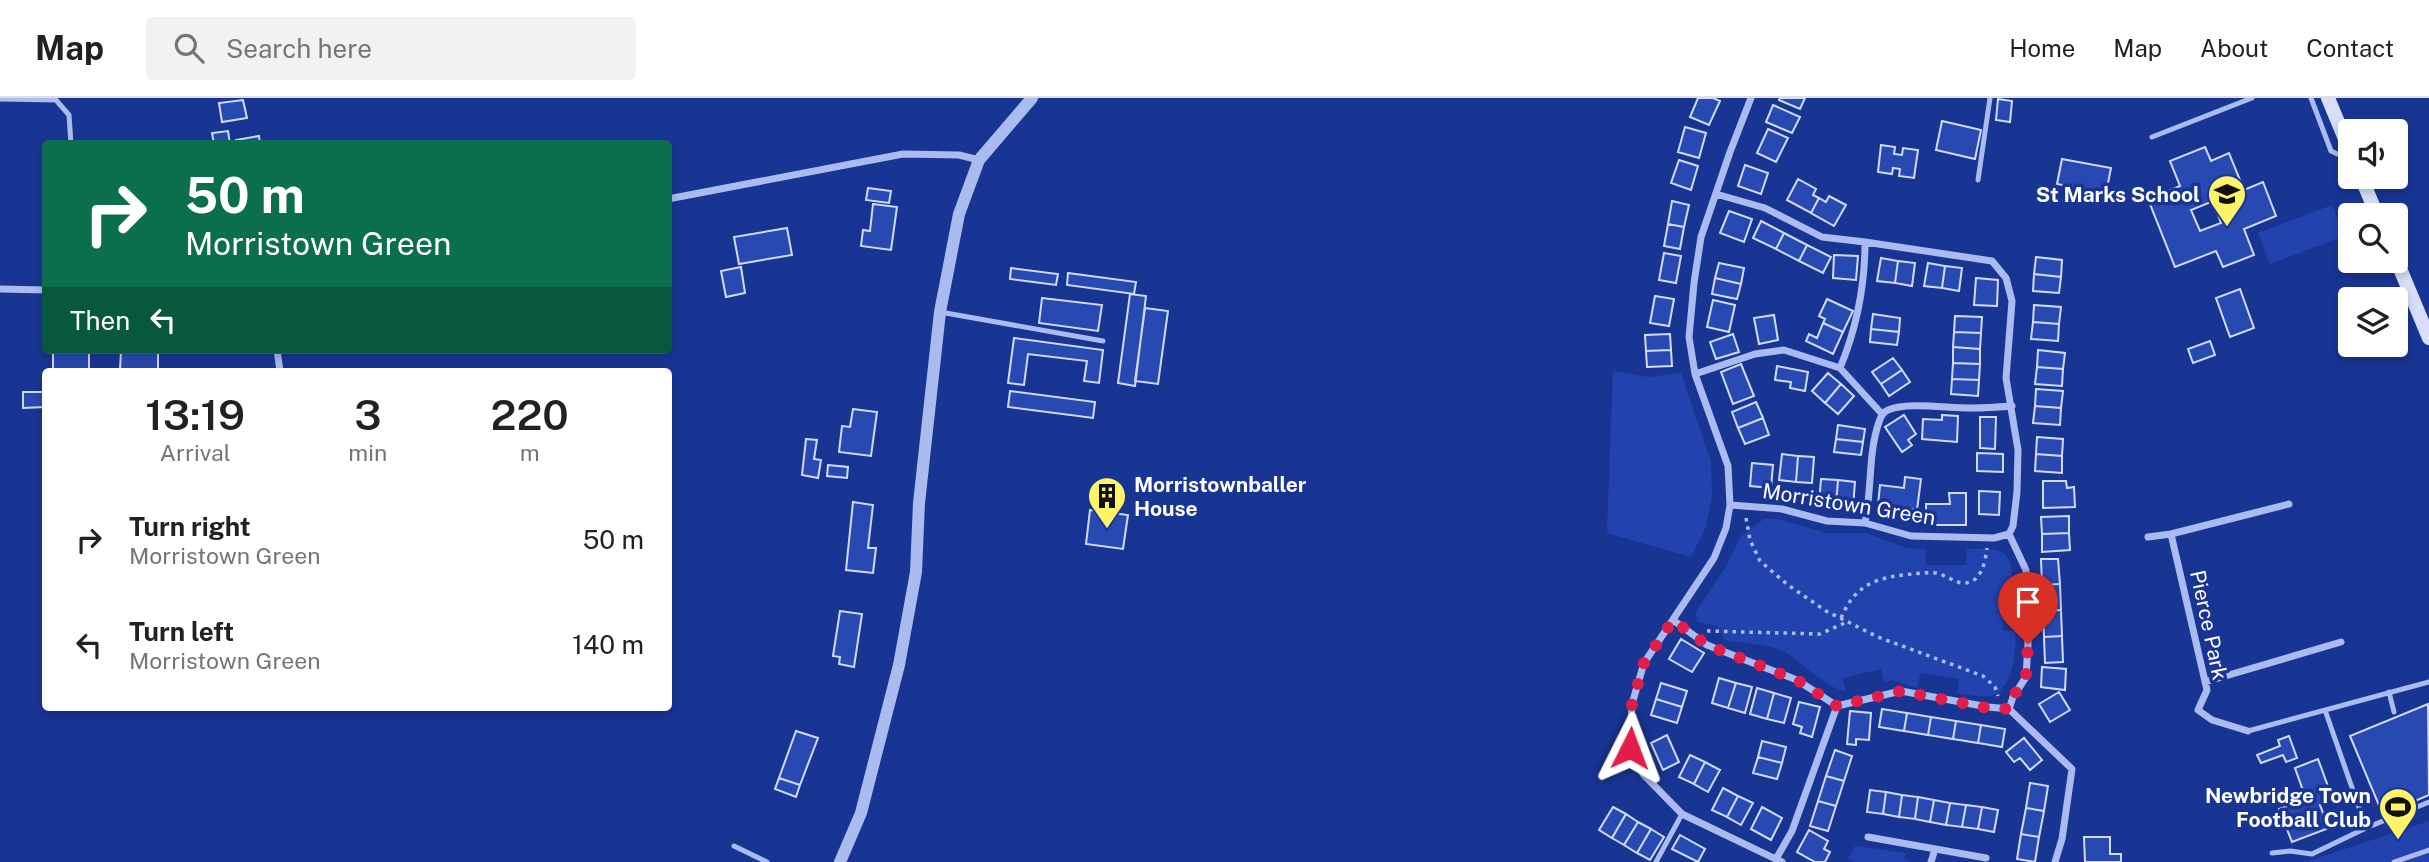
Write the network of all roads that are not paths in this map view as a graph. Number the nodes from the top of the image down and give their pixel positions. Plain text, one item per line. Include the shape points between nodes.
1 (1032, 98) edge
2 (1751, 98) edge
3 (1990, 98) edge
4 (2252, 98) edge
5 (2311, 98) edge
6 (2328, 98) edge
7 (0, 99) edge
8 (2338, 122) edge
9 (2151, 137) dead end
10 (71, 140) edge
11 (2338, 154) edge
12 (979, 160) junction
13 (1978, 180) dead end
14 (1716, 194) junction
15 (672, 198) edge
16 (1865, 242) junction
17 (2402, 273) edge
18 (0, 289) edge
19 (42, 290) edge
20 (940, 312) junction
21 (2429, 336) edge
22 (1103, 341) dead end
23 (1840, 368) junction
24 (1695, 374) junction
25 (2012, 406) junction
26 (1882, 414) junction
27 (2289, 504) dead end
28 (1730, 505) junction
29 (1865, 523) junction
30 (2009, 534) junction
31 (2171, 534) junction
32 (2148, 537) dead end
33 (1673, 620) junction
34 (2341, 642) dead end
35 (2205, 682) junction
36 (2429, 682) edge
37 (2389, 692) junction
38 (1837, 706) junction
39 (2006, 709) junction
40 (2325, 710) junction
41 (2394, 712) dead end
42 (2248, 731) joint
43 (2429, 802) edge
44 (1682, 814) junction
45 (2365, 828) junction
46 (1868, 837) dead end
47 (734, 846) dead end
48 (1935, 849) junction
49 (2429, 850) edge
50 (2272, 853) dead end
51 (1766, 858) edge
52 (1986, 858) dead end
53 (1779, 860) edge
54 (767, 862) edge
55 (840, 862) edge
56 (1656, 862) edge
57 (1931, 862) edge
58 (2055, 862) edge
59 (2394, 862) edge

1 - 12 street
2 - 14 street
3 - 13 lane
4 - 9 lane
5 - 11 lane via 2331,151
6 - 8 main road
7 - 10 lane via 56,100 69,115
12 - 15 street via 903,154
12 - 20 street via 958,214
14 - 16 street via 1765,208 1822,237
14 - 24 street via 1701,237 1693,283 1689,337
16 - 23 street via 1859,313
16 - 25 street via 1992,261 2006,278 2012,301 2006,378
17 - 21 main road
18 - 19 street
20 - 22 lane
20 - 55 street via 916,572 902,652 861,813
23 - 24 street via 1784,350 1755,354
23 - 26 street
24 - 28 street via 1728,466
25 - 26 street via 1919,406 1890,408
25 - 30 street via 2018,450
26 - 29 street
27 - 31 street
28 - 29 street, Morristown Green
28 - 33 street, Morristown Green via 1714,558
29 - 30 street, Morristown Green via 1912,536
30 - 39 street via 2026,570 2028,631 2026,677
31 - 32 street
31 - 35 street, Pierce Park
33 - 38 street via 1707,645 1797,680
33 - 44 street, Morristown Green via 1644,663 1632,704 1630,748 1643,774
34 - 35 street
35 - 42 street, Pierce Park via 2207,690 2198,710 2212,720
36 - 37 lane
37 - 40 lane
37 - 41 lane
38 - 39 street via 1901,691
38 - 53 street
39 - 58 street via 2072,769
40 - 42 lane
40 - 45 lane
43 - 45 lane
44 - 51 street, Morristown Green
44 - 56 lane
45 - 50 lane via 2312,854
46 - 48 street
47 - 54 lane
48 - 52 street
48 - 57 street
49 - 59 lane
51 - 53 street, Morristown Green

